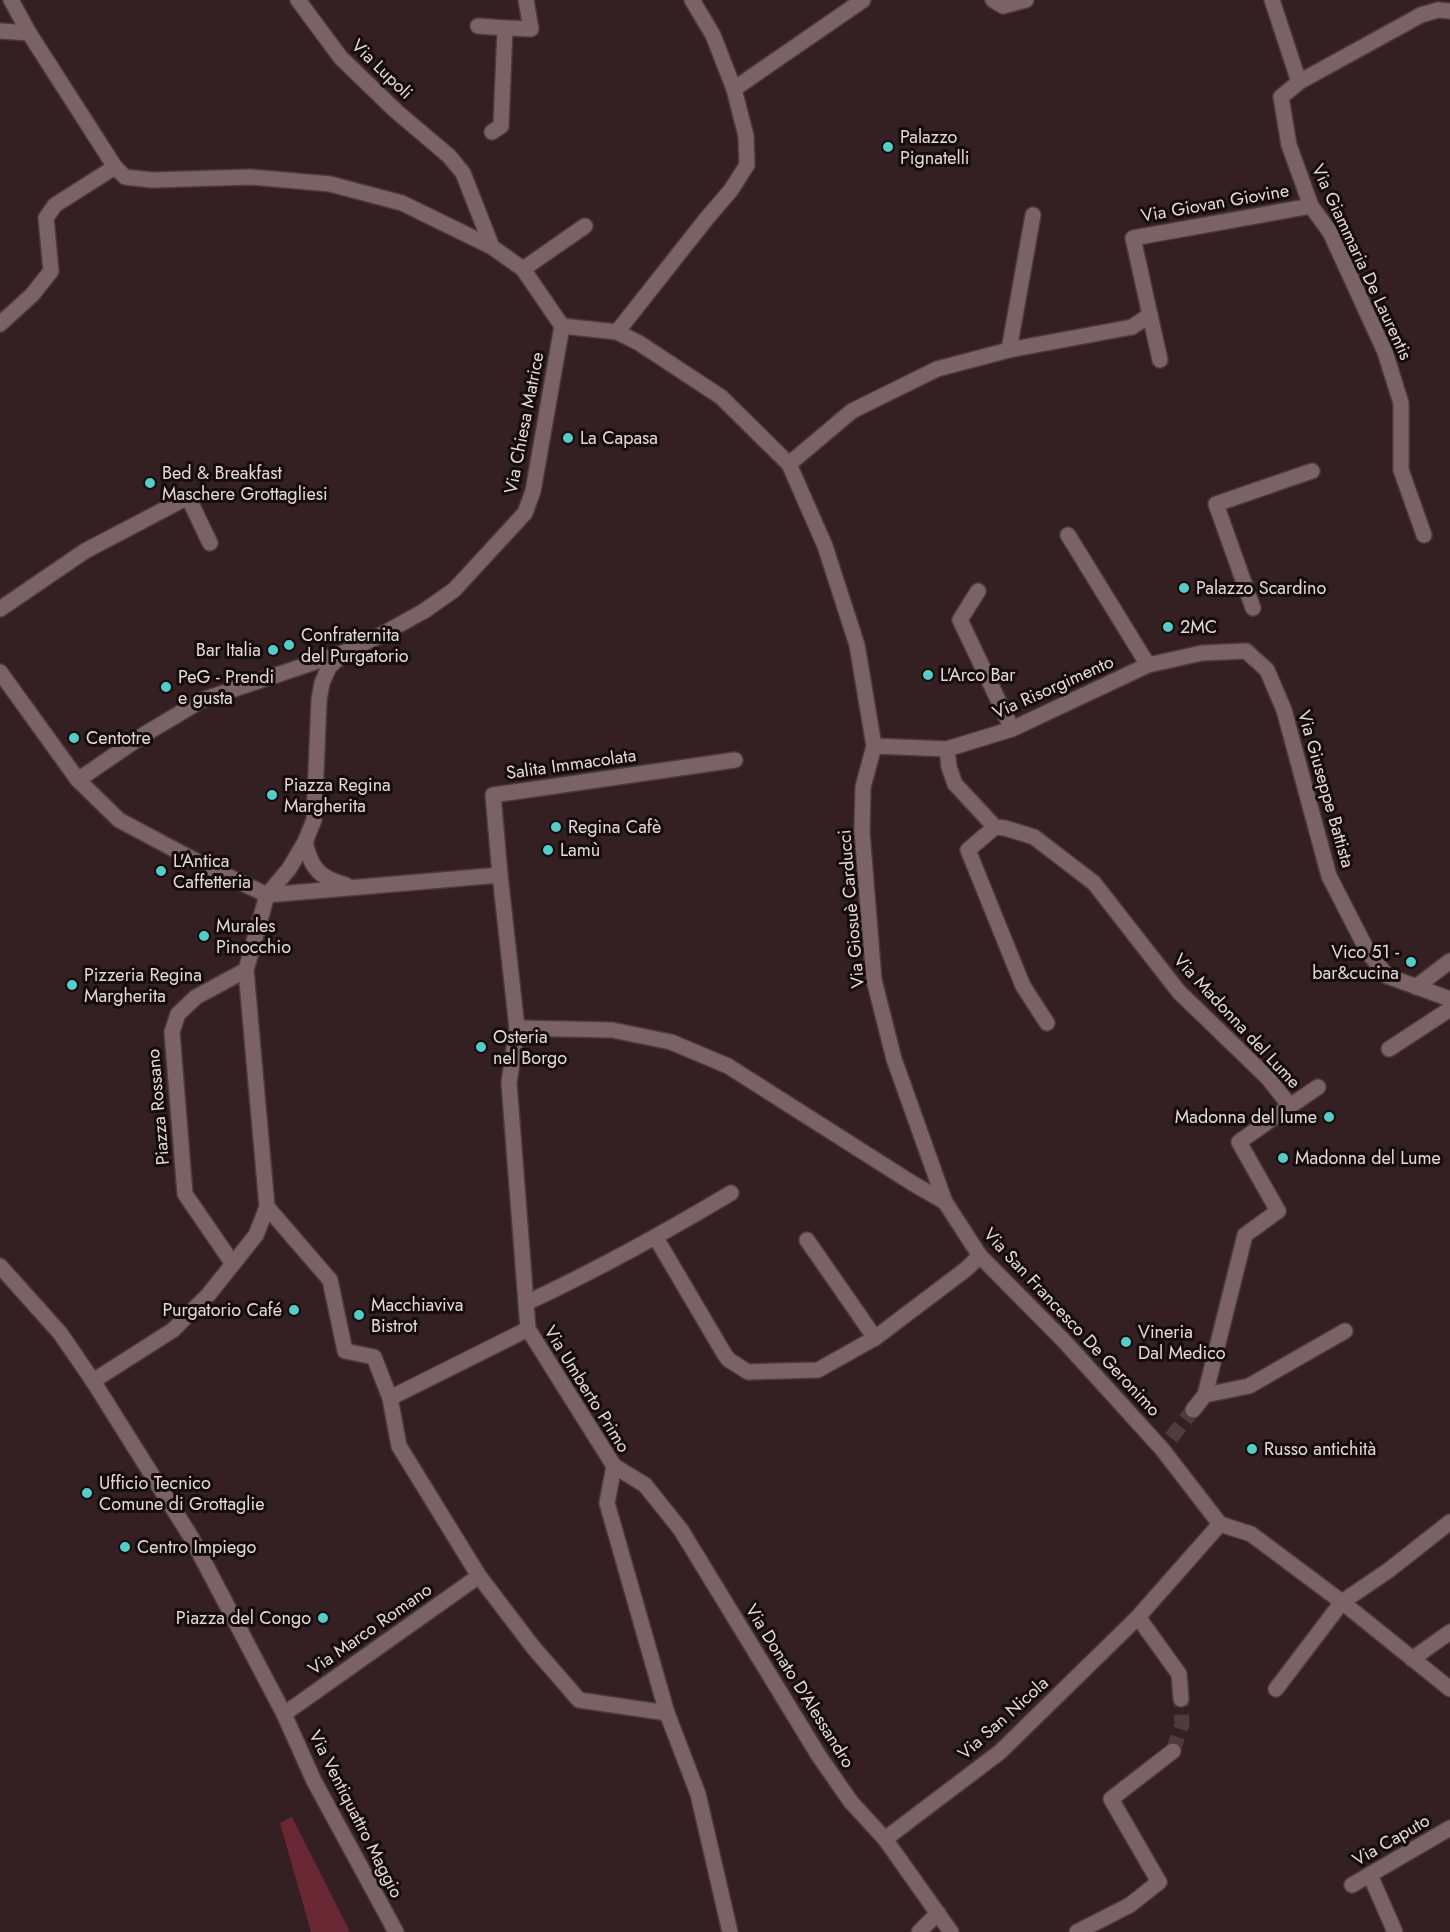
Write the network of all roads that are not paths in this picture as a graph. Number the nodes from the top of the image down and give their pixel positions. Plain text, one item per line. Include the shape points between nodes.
1 (11, 0) edge
2 (298, 0) edge
3 (526, 0) edge
4 (692, 0) edge
5 (863, 0) edge
6 (993, 0) edge
7 (1026, 0) edge
8 (1272, 0) edge
9 (1450, 11) edge
10 (478, 26) dead end
11 (505, 28) junction
12 (0, 31) edge
13 (29, 33) junction
14 (1299, 82) junction
15 (734, 88) junction
16 (492, 132) dead end
17 (115, 167) junction
18 (1311, 206) junction
19 (1033, 216) dead end
20 (585, 225) dead end
21 (492, 247) junction
22 (523, 269) junction
23 (1150, 315) junction
24 (0, 324) edge
25 (562, 326) junction
26 (617, 332) junction
27 (1009, 350) junction
28 (1160, 360) dead end
29 (789, 464) junction
30 (1312, 471) dead end
31 (1068, 535) dead end
32 (1424, 535) dead end
33 (210, 543) dead end
34 (978, 591) dead end
35 (0, 609) edge
36 (1253, 609) dead end
37 (345, 651) junction
38 (1246, 651) joint
39 (1148, 665) junction
40 (0, 672) edge
41 (1012, 729) junction
42 (874, 746) junction
43 (947, 749) junction
44 (735, 760) dead end
45 (78, 780) junction
46 (995, 827) junction
47 (305, 842) junction
48 (500, 875) junction
49 (355, 887) junction
50 (267, 895) junction
51 (1450, 961) edge
52 (246, 970) junction
53 (1416, 987) junction
54 (1450, 999) edge
55 (1450, 1009) edge
56 (1047, 1023) dead end
57 (517, 1029) junction
58 (1389, 1048) dead end
59 (1318, 1087) dead end
60 (1290, 1106) junction
61 (731, 1193) dead end
62 (945, 1202) junction
63 (267, 1208) junction
64 (656, 1238) junction
65 (807, 1240) dead end
66 (980, 1256) junction
67 (233, 1264) junction
68 (0, 1266) edge
69 (526, 1303) junction
70 (528, 1329) junction
71 (1345, 1331) dead end
72 (875, 1338) junction
73 (93, 1381) junction
74 (1205, 1395) junction
75 (390, 1398) junction
76 (1193, 1410) tunnel mouth
77 (614, 1466) junction
78 (1450, 1522) edge
79 (1220, 1524) junction
80 (479, 1576) junction
81 (1342, 1602) junction
82 (1138, 1617) junction
83 (1450, 1632) edge
84 (1412, 1659) junction
85 (1275, 1689) dead end
86 (1450, 1689) edge
87 (1181, 1699) tunnel mouth
88 (667, 1713) junction
89 (284, 1714) junction
90 (1173, 1751) tunnel mouth
91 (1450, 1828) edge
92 (885, 1839) junction
93 (1370, 1875) junction
94 (1352, 1885) dead end
95 (938, 1913) junction
96 (396, 1932) edge
97 (730, 1932) edge
98 (919, 1932) edge
99 (951, 1932) edge
100 (1077, 1932) edge
101 (1395, 1932) edge

1 - 13 street
2 - 21 street, Via Lupoli via 340,58 397,112 453,153
3 - 11 street via 531,28
4 - 15 street via 713,35
5 - 15 street
6 - 7 street via 1003,6
8 - 14 street
9 - 14 street, Via Giammaria De Laurentis via 1421,15
10 - 11 street
11 - 16 street via 501,126
12 - 13 street
13 - 17 street
14 - 18 street, Via Giammaria De Laurentis via 1281,97 1289,145
15 - 26 street via 746,136 747,165 732,190
17 - 21 street via 125,177 152,180 251,177 330,184 402,203
17 - 24 street via 51,211 46,218 51,271
18 - 23 street, Via Giovan Giovine via 1133,238
18 - 32 street, Via Giammaria De Laurentis via 1330,232 1385,351 1401,403 1401,470
19 - 27 street
20 - 22 street
21 - 22 street
22 - 25 street
23 - 27 street via 1132,327
23 - 28 street, Via Giovan Giovine
25 - 26 street
25 - 37 street, Via Chiesa Matrice via 533,491 525,513 454,590 379,636
26 - 29 street via 721,397
27 - 29 street via 938,369 852,411
29 - 42 street via 825,546 856,645
30 - 36 street via 1216,504
31 - 39 street
33 - 35 street via 188,497 85,551
34 - 41 street via 960,620
37 - 45 street via 202,700
37 - 47 street via 329,668 322,683 314,820
38 - 39 street, Via Risorgimento via 1202,653
38 - 53 street, Via Giuseppe Battista via 1267,670 1284,710 1334,885 1380,968 1387,976
39 - 41 street, Via Risorgimento
40 - 45 street
41 - 43 street, Via Risorgimento
42 - 43 street, Via Risorgimento
42 - 62 street, Via Giosuè Carducci via 863,787 862,832 874,980 894,1059
43 - 46 street via 955,784
44 - 48 street, Salita Immacolata via 493,795
45 - 50 street via 119,820
46 - 56 street via 969,850 1023,986
46 - 60 street, Via Madonna del Lume via 1034,837 1094,883 1179,992 1268,1078
47 - 49 street via 316,871 331,881
47 - 50 street
48 - 49 street
48 - 57 street
49 - 50 street
50 - 52 street
51 - 53 street
52 - 63 street
52 - 67 street, Piazza Rossano via 196,997 178,1014 172,1032 185,1194
53 - 54 street, Via Giuseppe Battista
55 - 58 street
57 - 62 street, Via San Francesco De Geronimo via 612,1030 671,1042 728,1066
57 - 69 street, Via Umberto Primo via 509,1083
59 - 60 street, Via Madonna del Lume
60 - 74 street, Via Madonna del Lume via 1239,1142 1278,1210 1245,1235
61 - 64 street
62 - 66 street, Via San Francesco De Geronimo
63 - 67 street via 256,1235
63 - 75 street via 330,1280 345,1351 374,1357
64 - 69 street
64 - 72 street via 725,1355 748,1372 818,1370
65 - 72 street
66 - 72 street
66 - 79 street, Via San Francesco De Geronimo via 1167,1443
67 - 73 street via 173,1330
68 - 73 street, Via Ventiquattro Maggio via 60,1333
69 - 70 street, Via Umberto Primo
70 - 75 street
70 - 77 street, Via Umberto Primo
71 - 74 street via 1249,1386
73 - 89 street, Via Ventiquattro Maggio via 191,1537
74 - 76 street, Via Madonna del Lume
75 - 80 street via 399,1446
77 - 88 street, Via Umberto Primo via 607,1503
77 - 92 street, Via Donato D'Alessandro via 645,1485 681,1530 819,1756 851,1802
78 - 81 street
79 - 81 street via 1251,1534
79 - 82 street, Via San Nicola
80 - 88 street via 579,1700
80 - 89 street, Via Marco Romano
81 - 84 street
81 - 85 street
82 - 87 street via 1179,1674
82 - 92 street, Via San Nicola via 1000,1752
83 - 84 street
84 - 86 street
88 - 97 street, Via Umberto Primo via 698,1794
89 - 96 street, Via Ventiquattro Maggio via 314,1781
90 - 100 street via 1111,1799 1160,1882 1130,1905
91 - 93 street, Via Caputo
92 - 95 street, Via Donato D'Alessandro
93 - 94 street, Via Caputo
93 - 101 street
95 - 98 street
95 - 99 street, Via Donato D'Alessandro

